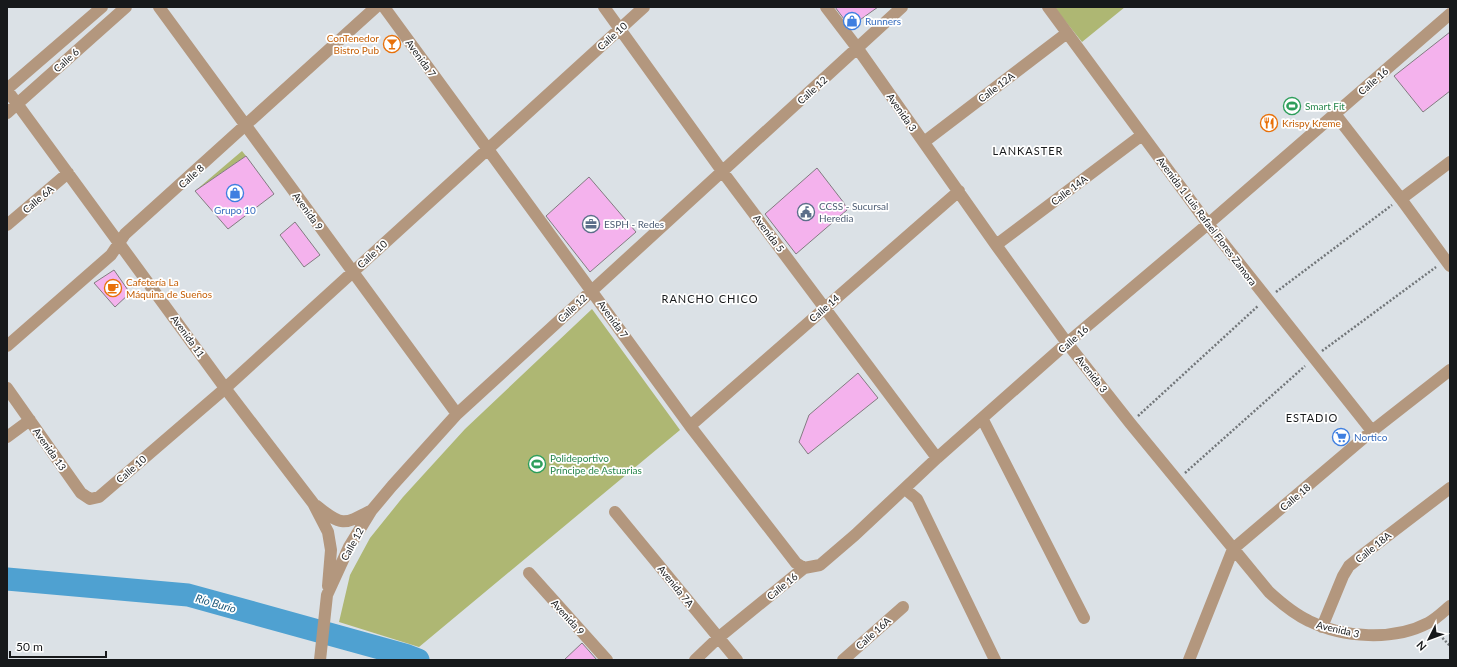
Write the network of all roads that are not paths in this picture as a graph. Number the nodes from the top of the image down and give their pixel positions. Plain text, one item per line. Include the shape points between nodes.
1 (102, 7) edge
2 (126, 7) edge
3 (159, 7) edge
4 (376, 7) edge
5 (384, 7) edge
6 (604, 7) edge
7 (644, 7) edge
8 (826, 7) edge
9 (902, 7) edge
10 (1048, 7) edge
11 (1450, 14) edge
12 (620, 29) junction
13 (1067, 33) junction
14 (858, 49) junction
15 (7, 90) edge
16 (17, 104) junction
17 (7, 113) edge
18 (1335, 114) junction
19 (246, 126) junction
20 (1142, 135) junction
21 (924, 142) junction
22 (487, 149) junction
23 (1450, 162) edge
24 (722, 170) junction
25 (68, 173) junction
26 (958, 191) junction
27 (1401, 199) junction
28 (1208, 224) junction
29 (7, 225) edge
30 (119, 243) junction
31 (996, 245) junction
32 (1450, 266) edge
33 (352, 272) junction
34 (592, 290) junction
35 (825, 308) junction
36 (1068, 343) junction
37 (7, 346) edge
38 (1450, 370) edge
39 (7, 388) edge
40 (225, 388) junction
41 (457, 414) junction
42 (982, 418) junction
43 (30, 420) junction
44 (690, 426) junction
45 (1372, 431) junction
46 (7, 437) edge
47 (937, 458) junction
48 (1450, 488) edge
49 (905, 489) junction
50 (98, 498) joint
51 (314, 503) junction
52 (371, 511) junction
53 (615, 512) dead end
54 (1233, 549) junction
55 (804, 568) junction
56 (529, 573) dead end
57 (327, 594) junction
58 (1450, 606) edge
59 (903, 607) dead end
60 (1084, 618) dead end
61 (1322, 627) junction
62 (718, 638) junction
63 (320, 660) edge
64 (607, 660) edge
65 (695, 660) edge
66 (737, 660) edge
67 (843, 660) edge
68 (996, 660) edge
69 (1189, 660) edge

1 - 15 street, Calle 6
2 - 16 street, Calle 6
3 - 19 street, Avenida 9
4 - 19 street, Calle 8
5 - 22 street, Avenida 7
6 - 12 street, Avenida 5
7 - 12 street, Calle 10
8 - 14 street, Avenida 3
9 - 14 street, Calle 12
10 - 13 street, Avenida 1 Luis Rafael Flores Zamora
11 - 18 street, Calle 16
12 - 22 street, Calle 10
12 - 24 street, Avenida 5
13 - 20 street, Avenida 1 Luis Rafael Flores Zamora
13 - 21 street, Calle 12A
14 - 21 street, Avenida 3
14 - 24 street, Calle 12
15 - 16 street, Avenida 11
16 - 17 street, Calle 6
16 - 25 street, Avenida 11
18 - 27 street
18 - 28 street, Calle 16
19 - 30 street, Calle 8
19 - 33 street, Avenida 9
20 - 28 street, Avenida 1 Luis Rafael Flores Zamora
20 - 31 street, Calle 14A
21 - 26 street, Avenida 3
22 - 33 street, Calle 10
22 - 34 street, Avenida 7
23 - 27 street
24 - 34 street, Calle 12
24 - 35 street, Avenida 5
25 - 29 street, Calle 6A
25 - 30 street, Avenida 11
26 - 31 street, Avenida 3
26 - 35 street, Calle 14
27 - 32 street
28 - 36 street, Calle 16
28 - 45 street, Avenida 1 Luis Rafael Flores Zamora
30 - 37 street, Calle 8 via 111,255
30 - 40 street, Avenida 11
31 - 36 street, Avenida 3
33 - 40 street, Calle 10
33 - 41 street, Avenida 9
34 - 41 street, Calle 12
34 - 44 street, Avenida 7
35 - 44 street, Calle 14
35 - 47 street, Avenida 5
36 - 42 street, Calle 16
36 - 54 street, Avenida 3
38 - 45 street, Calle 18
39 - 43 street, Avenida 13
40 - 50 street, Calle 10
40 - 51 street, Avenida 11
41 - 52 street, Calle 12
42 - 47 street, Calle 16
42 - 60 street
43 - 46 street
43 - 50 street, Avenida 13 via 81,494 90,499
44 - 55 street, Avenida 7 via 796,563
45 - 54 street, Calle 18
47 - 49 street, Calle 16
48 - 61 street, Calle 18A via 1346,570
49 - 55 street, Calle 16 via 824,562
49 - 68 street via 917,499
51 - 52 street, Avenida 11 via 333,519 342,521 350,521
51 - 57 street, Avenida 11 via 328,532 331,550
52 - 57 street, Calle 12 via 349,547
53 - 62 street, Avenida 7A
54 - 61 street, Avenida 3 via 1269,592 1296,614
54 - 69 street, Calle 18
55 - 62 street, Calle 16
56 - 64 street, Avenida 9
57 - 63 street, Calle 12
58 - 61 street, Avenida 3 via 1428,623 1400,634 1372,636
59 - 67 street, Calle 16A
62 - 65 street, Calle 16
62 - 66 street, Avenida 7A

